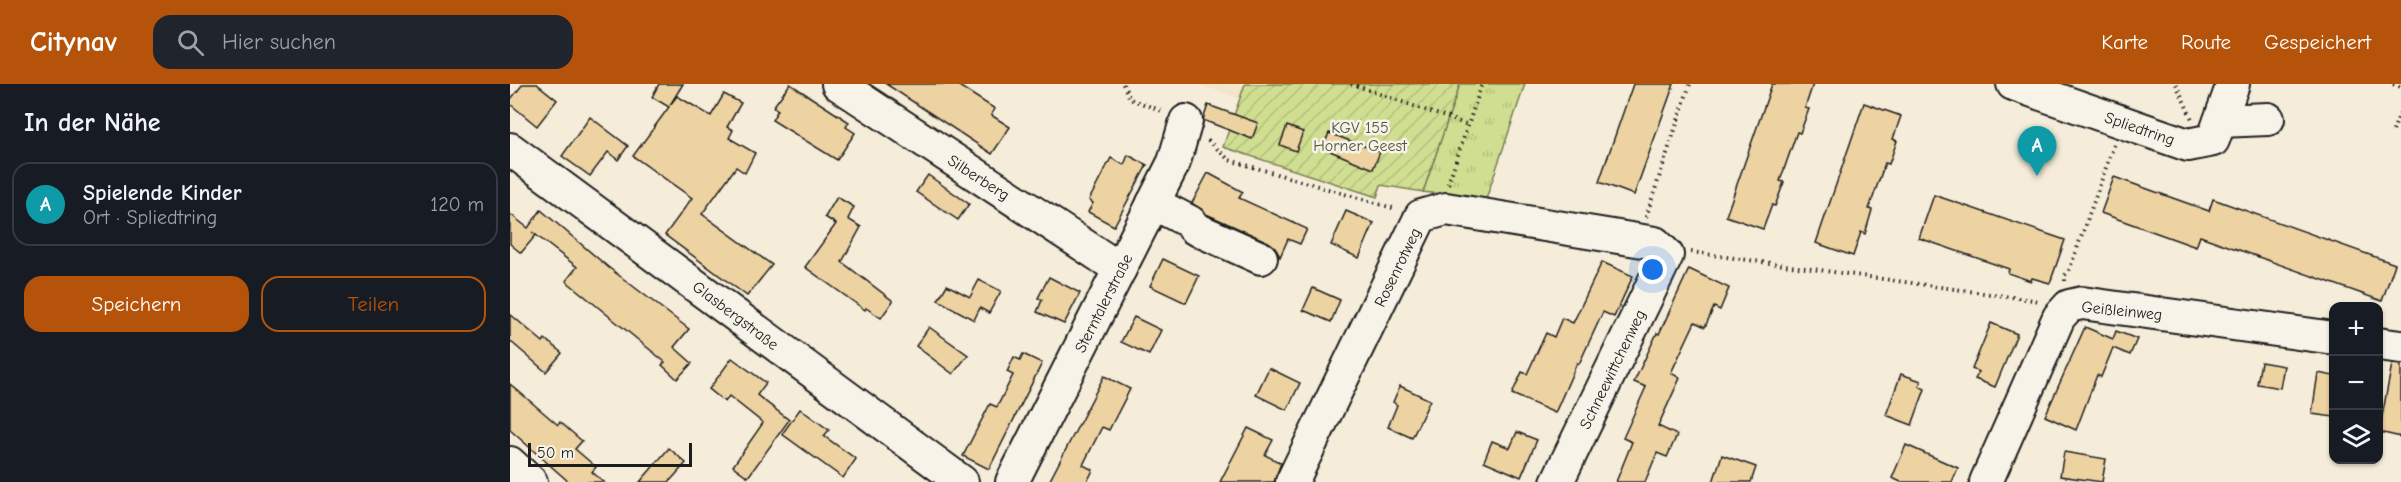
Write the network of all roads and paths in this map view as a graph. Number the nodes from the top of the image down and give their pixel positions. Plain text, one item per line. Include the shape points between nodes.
1 (838, 84) edge
2 (1123, 84) edge
3 (1351, 84) edge
4 (1482, 84) edge
5 (1690, 84) edge
6 (2013, 84) edge
7 (2176, 84) edge
8 (2233, 84) edge
9 (2393, 84) edge
10 (2401, 87) edge
11 (2401, 110) edge
12 (2268, 119) dead end
13 (1186, 121) junction
14 (2122, 122) junction
15 (1468, 125) junction
16 (2393, 131) dead end
17 (2211, 132) junction
18 (510, 149) edge
19 (1153, 203) junction
20 (1421, 216) junction
21 (1638, 240) junction
22 (1667, 255) junction
23 (1261, 258) dead end
24 (1120, 269) junction
25 (2069, 271) dead end
26 (2069, 306) junction
27 (2329, 337) edge
28 (2383, 345) edge
29 (2401, 347) edge
30 (510, 464) edge
31 (531, 482) edge
32 (962, 482) edge
33 (1012, 482) edge
34 (1292, 482) edge
35 (1557, 482) edge
36 (1986, 482) edge

1 - 24 street, Silberberg
2 - 13 path via 1130,99
3 - 15 path
4 - 15 path
5 - 21 path
6 - 14 street, Spliedtring
7 - 17 path
8 - 17 street
9 - 10 path
11 - 16 path
12 - 17 street, Spliedtring
13 - 19 street, Sterntalerstraße via 1174,162
13 - 20 path via 1229,160
14 - 17 street, Spliedtring via 2188,145
14 - 25 path
15 - 20 path via 1441,202
18 - 32 street, Glasbergstraße
19 - 23 street via 1190,222 1194,228
19 - 24 street, Sterntalerstraße
20 - 21 street, Rosenrotweg via 1446,209
20 - 34 street, Rosenrotweg
21 - 22 street, Rosenrotweg via 1655,243
22 - 26 path via 1686,251
22 - 35 street, Schneewittchenweg
24 - 33 street, Sterntalerstraße
26 - 27 street, Geißleinweg via 2082,303
26 - 36 street, Geißleinweg via 2059,317
28 - 29 street
30 - 31 street

